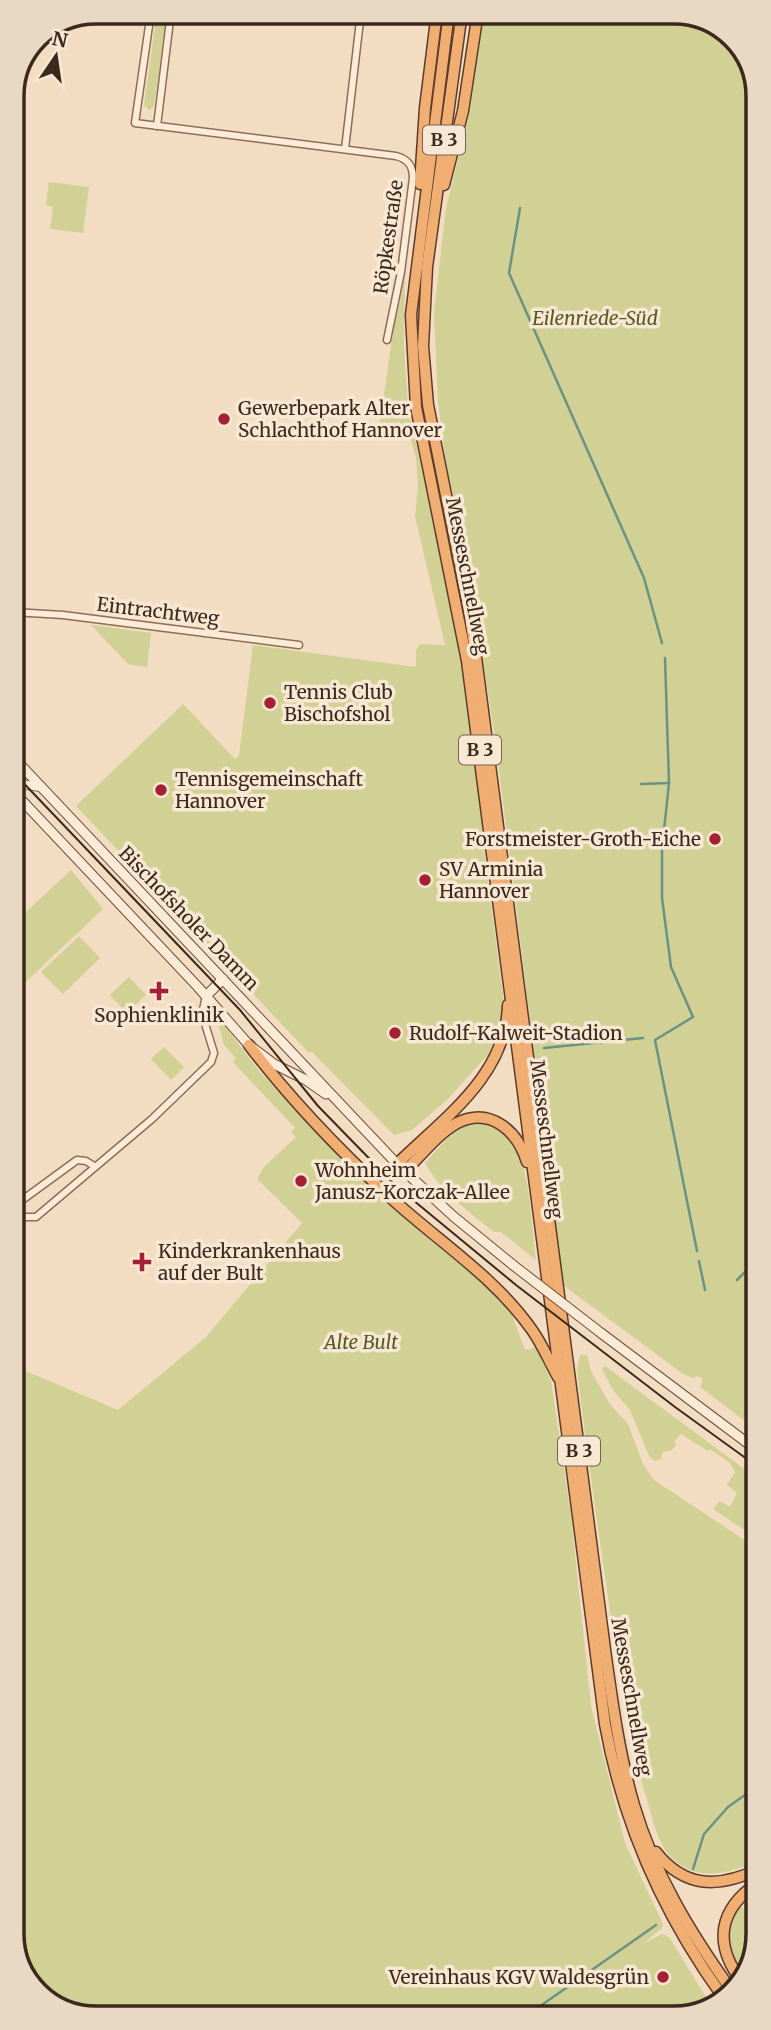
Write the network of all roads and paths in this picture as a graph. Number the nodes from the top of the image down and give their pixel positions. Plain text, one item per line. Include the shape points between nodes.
1 (149, 24) edge
2 (170, 24) edge
3 (360, 24) edge
4 (436, 25) edge
5 (448, 25) edge
6 (460, 25) edge
7 (476, 25) edge
8 (157, 126) junction
9 (345, 149) junction
10 (422, 265) junction
11 (387, 340) dead end
12 (25, 613) edge
13 (299, 645) dead end
14 (25, 770) edge
15 (40, 787) junction
16 (25, 790) edge
17 (25, 801) edge
18 (509, 973) junction
19 (223, 979) junction
20 (206, 996) junction
21 (249, 1045) junction
22 (339, 1104) junction
23 (94, 1166) junction
24 (401, 1168) junction
25 (537, 1194) junction
26 (24, 1198) edge
27 (24, 1217) edge
28 (561, 1383) junction
29 (746, 1442) edge
30 (647, 1842) junction
31 (746, 1874) edge
32 (746, 1891) edge
33 (735, 1972) edge
34 (726, 1983) edge
35 (718, 1990) edge

1 - 8 street via 135,123
2 - 8 street
3 - 9 street
4 - 10 highway via 422,140
5 - 10 highway, Messeschnellweg / B 3
6 - 10 highway, Messeschnellweg / B 3
7 - 10 highway via 463,111
8 - 9 street, Röpkestraße
9 - 11 street, Röpkestraße via 400,157 412,170 401,272
10 - 18 highway, Messeschnellweg / B 3 via 411,315 416,407 467,661
10 - 30 highway, Messeschnellweg / B 3 via 428,405 478,670 606,1657 622,1756
12 - 13 street, Eintrachtweg
14 - 15 main road, Bischofsholer Damm
15 - 16 street
15 - 19 main road, Bischofsholer Damm
17 - 20 main road, Bischofsholer Damm
18 - 24 highway via 506,1026 494,1062
18 - 25 highway, Messeschnellweg / B 3
19 - 20 main road
19 - 22 main road, Bischofsholer Damm
20 - 21 main road, Bischofsholer Damm
20 - 23 street via 202,1014 214,1053 211,1062
21 - 22 main road, Bischofsholer Damm
21 - 28 highway via 361,1169 514,1308 537,1338
22 - 24 main road, Bischofsholer Damm
23 - 26 street via 77,1160
23 - 27 street via 36,1217
24 - 25 highway via 457,1123 489,1119 517,1139
24 - 29 main road, Bischofsholer Damm, bridge via 513,1265
25 - 28 highway, Messeschnellweg / B 3
28 - 35 highway, Messeschnellweg / B 3 via 614,1770 656,1888
30 - 31 highway via 675,1872 697,1881 726,1882
30 - 34 highway, Messeschnellweg / B 3 via 683,1917
32 - 33 highway via 730,1910 722,1935 726,1957

